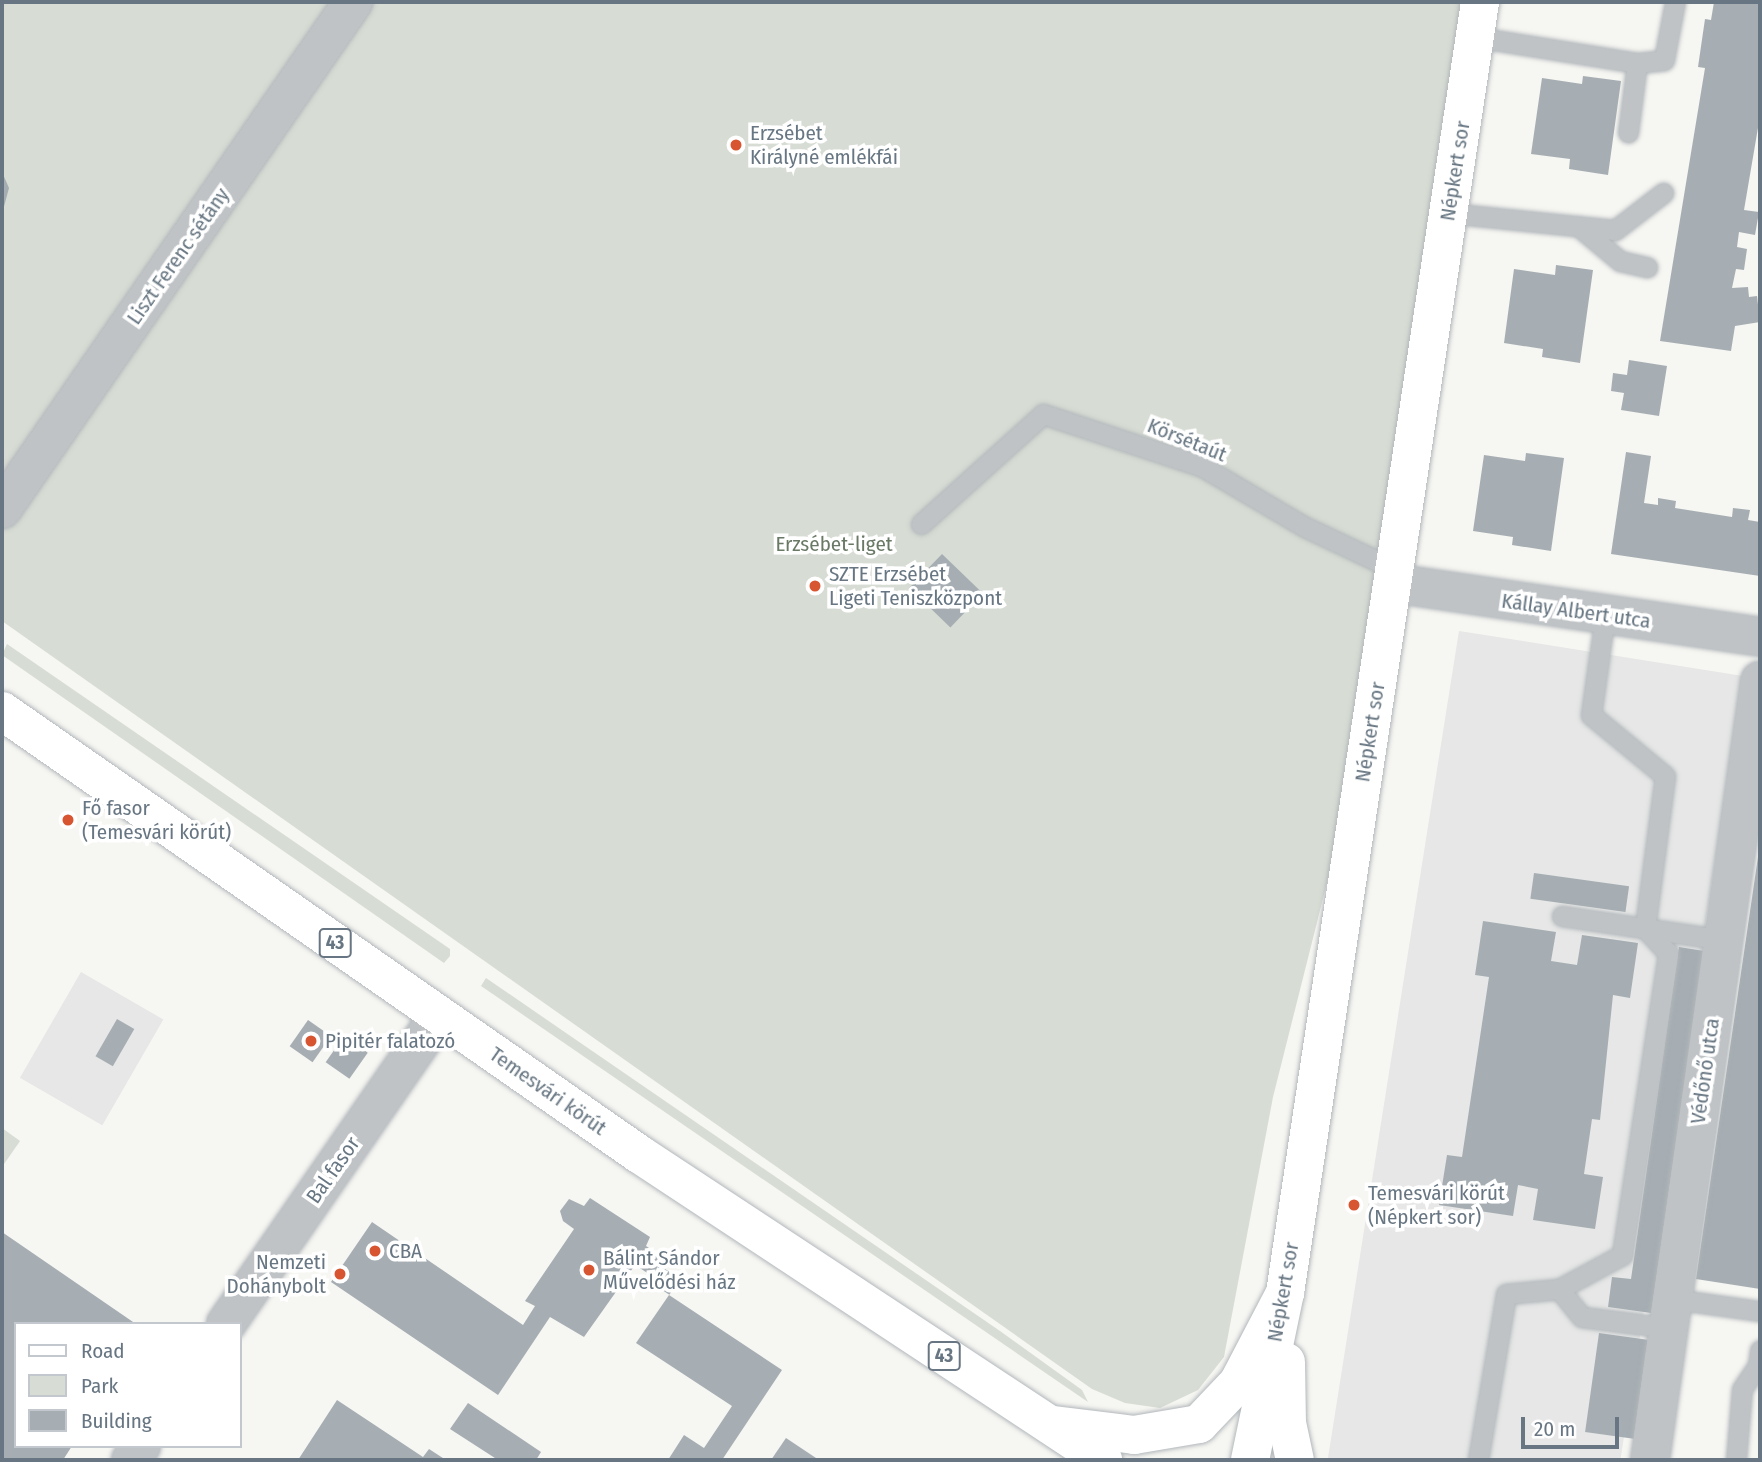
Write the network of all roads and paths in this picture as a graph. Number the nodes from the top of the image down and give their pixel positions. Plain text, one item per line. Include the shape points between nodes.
1 (353, 2) edge
2 (1675, 2) edge
3 (1477, 19) edge
4 (1637, 63) junction
5 (1628, 132) dead end
6 (1662, 193) dead end
7 (1448, 214) junction
8 (1578, 226) junction
9 (1647, 267) dead end
10 (2, 509) edge
11 (921, 524) dead end
12 (1393, 576) junction
13 (1605, 615) junction
14 (1760, 637) edge
15 (1760, 681) edge
16 (2, 711) edge
17 (1562, 916) dead end
18 (1646, 928) junction
19 (1724, 940) junction
20 (439, 1015) junction
21 (1559, 1289) junction
22 (1285, 1293) junction
23 (1760, 1311) edge
24 (1671, 1314) junction
25 (227, 1322) edge
26 (1760, 1350) edge
27 (1042, 1423) junction
28 (1066, 1460) edge
29 (1103, 1460) edge
30 (1250, 1460) edge
31 (1295, 1460) edge
32 (1478, 1460) edge
33 (1650, 1460) edge
34 (1736, 1460) edge

1 - 10 street, Liszt Ferenc sétány
2 - 4 lane via 1664,60
3 - 4 lane
3 - 7 street, Népkert sor
4 - 5 lane
6 - 8 lane via 1615,230
7 - 8 lane
7 - 12 street, Népkert sor
8 - 9 lane via 1620,261
11 - 12 lane, Körsétaút via 1043,414 1203,467
12 - 13 street, Kállay Albert utca
12 - 22 street, Népkert sor
13 - 14 street, Kállay Albert utca
13 - 18 lane via 1591,715 1665,776
15 - 19 street, Védőnő utca
16 - 20 street, Temesvári körút / 43
17 - 18 lane
18 - 19 lane
18 - 21 lane via 1668,953 1622,1255
19 - 24 street, Védőnő utca
20 - 25 street, Bal fasor
20 - 27 street, Temesvári körút / 43
21 - 24 lane via 1582,1317
21 - 32 lane via 1507,1294
22 - 27 street via 1238,1383 1199,1424 1134,1434
22 - 30 street, Népkert sor
22 - 31 street via 1287,1423
23 - 24 lane
24 - 33 street, Védőnő utca
26 - 34 lane via 1758,1365 1741,1389
27 - 28 street
27 - 29 street, Temesvári körút / 43

